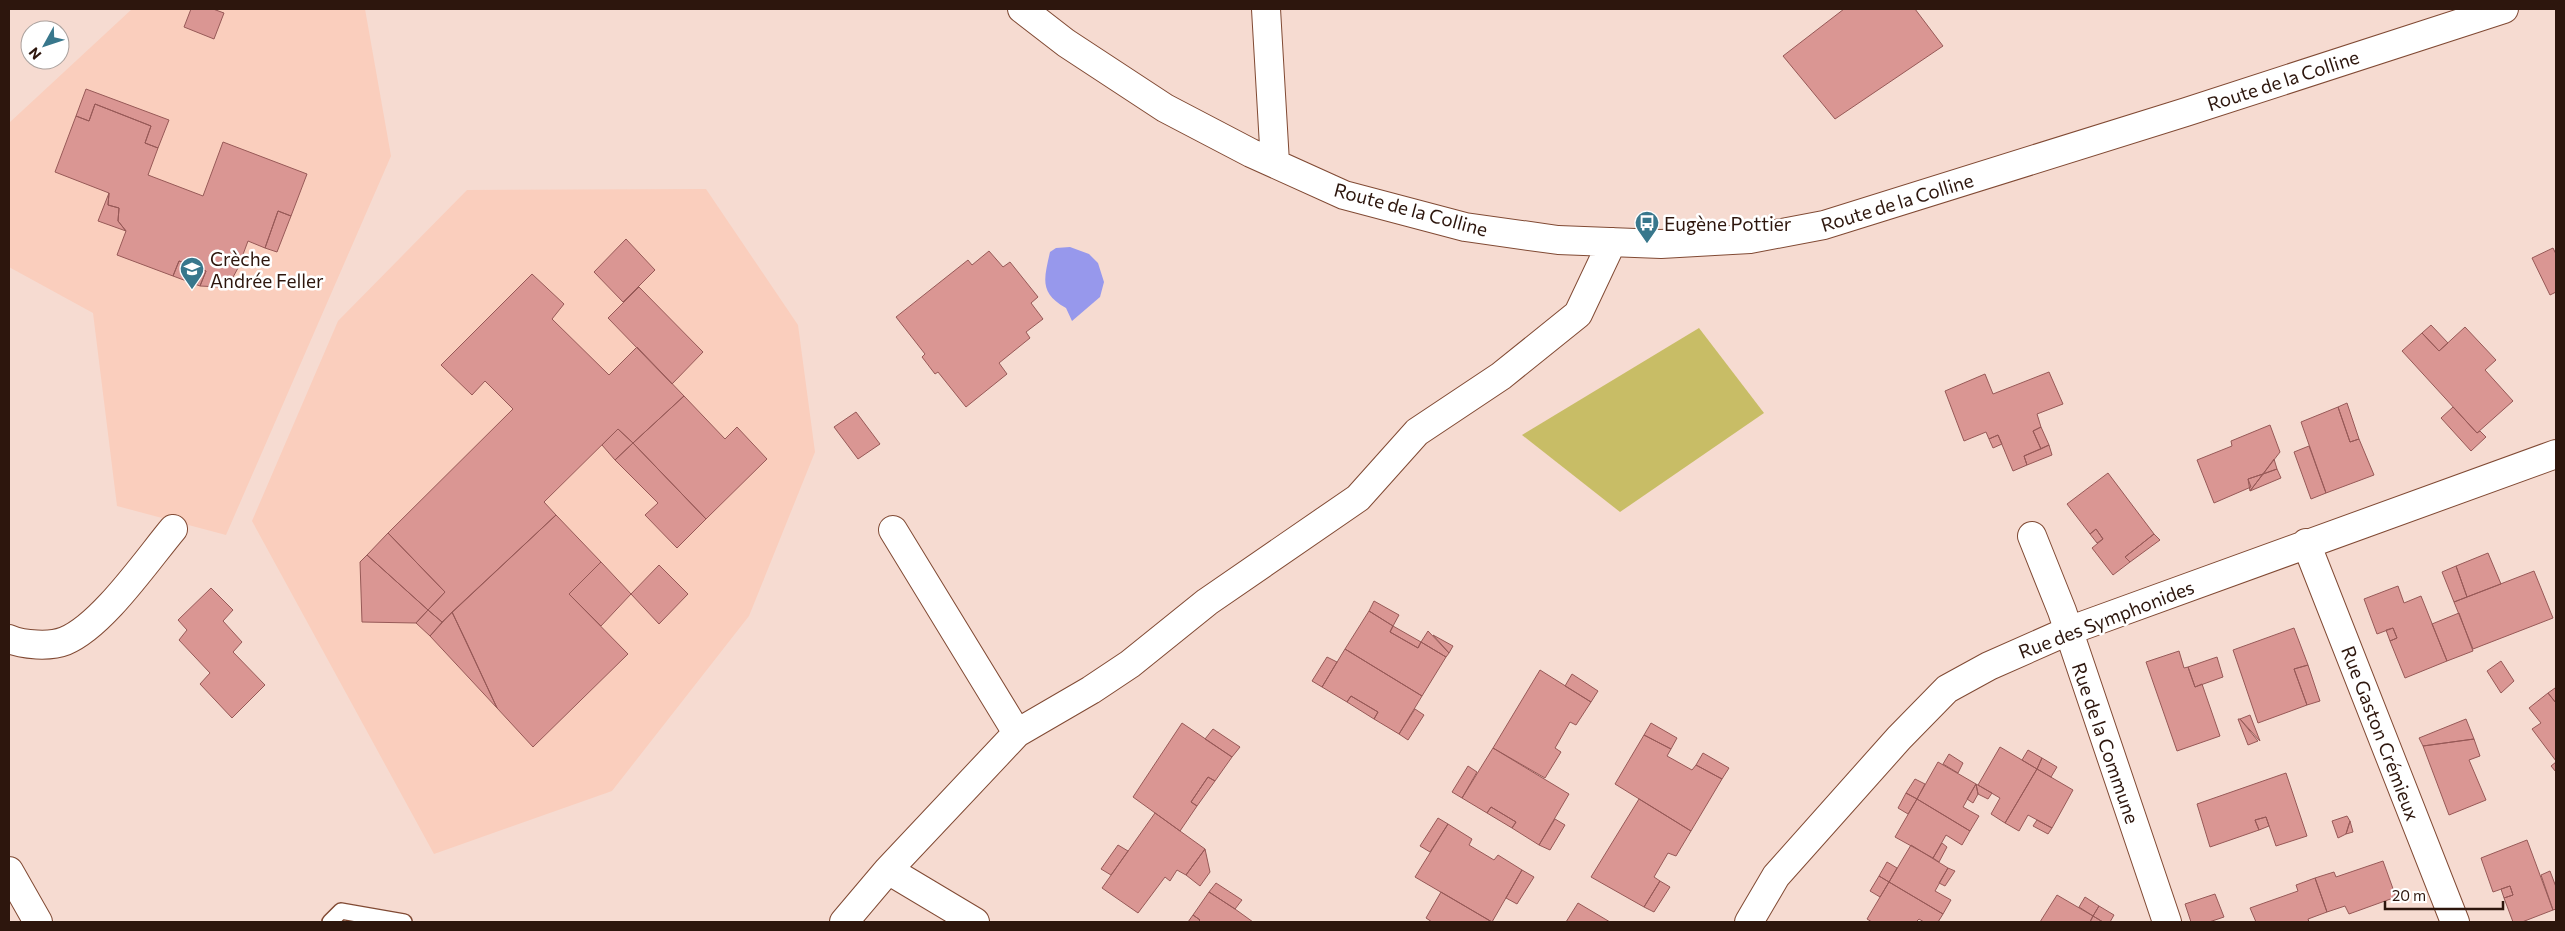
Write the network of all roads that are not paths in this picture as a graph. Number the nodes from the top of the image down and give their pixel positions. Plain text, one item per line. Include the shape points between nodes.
1 (1022, 9) edge
2 (1266, 9) edge
3 (2504, 9) edge
4 (1275, 164) junction
5 (1612, 242) junction
6 (2556, 454) edge
7 (173, 528) dead end
8 (893, 530) dead end
9 (2032, 536) dead end
10 (2306, 543) junction
11 (2068, 631) junction
12 (9, 639) edge
13 (1017, 733) junction
14 (888, 870) junction
15 (9, 871) edge
16 (38, 922) edge
17 (330, 922) edge
18 (404, 922) edge
19 (844, 922) edge
20 (975, 922) edge
21 (1749, 922) edge
22 (2167, 922) edge
23 (2455, 922) edge

1 - 4 street, Route de la Colline via 1066,44 1165,108
2 - 4 street
3 - 5 street, Route de la Colline via 1824,225 1750,238 1661,244
4 - 5 street, Route de la Colline via 1344,195 1465,227 1558,240
5 - 13 street via 1578,314 1501,376 1417,432 1358,498 1207,602 1130,664
6 - 10 street, Rue des Symphonides
7 - 12 street via 123,590 84,631 63,642 22,645
8 - 13 street
9 - 11 street, Rue de la Commune
10 - 11 street, Rue des Symphonides
10 - 23 street, Rue Gaston Crémieux
11 - 21 street, Rue des Symphonides via 1989,666 1947,689 1776,876
11 - 22 street, Rue de la Commune
13 - 14 street
14 - 19 street
14 - 20 street
15 - 16 street
17 - 18 lane via 341,911

